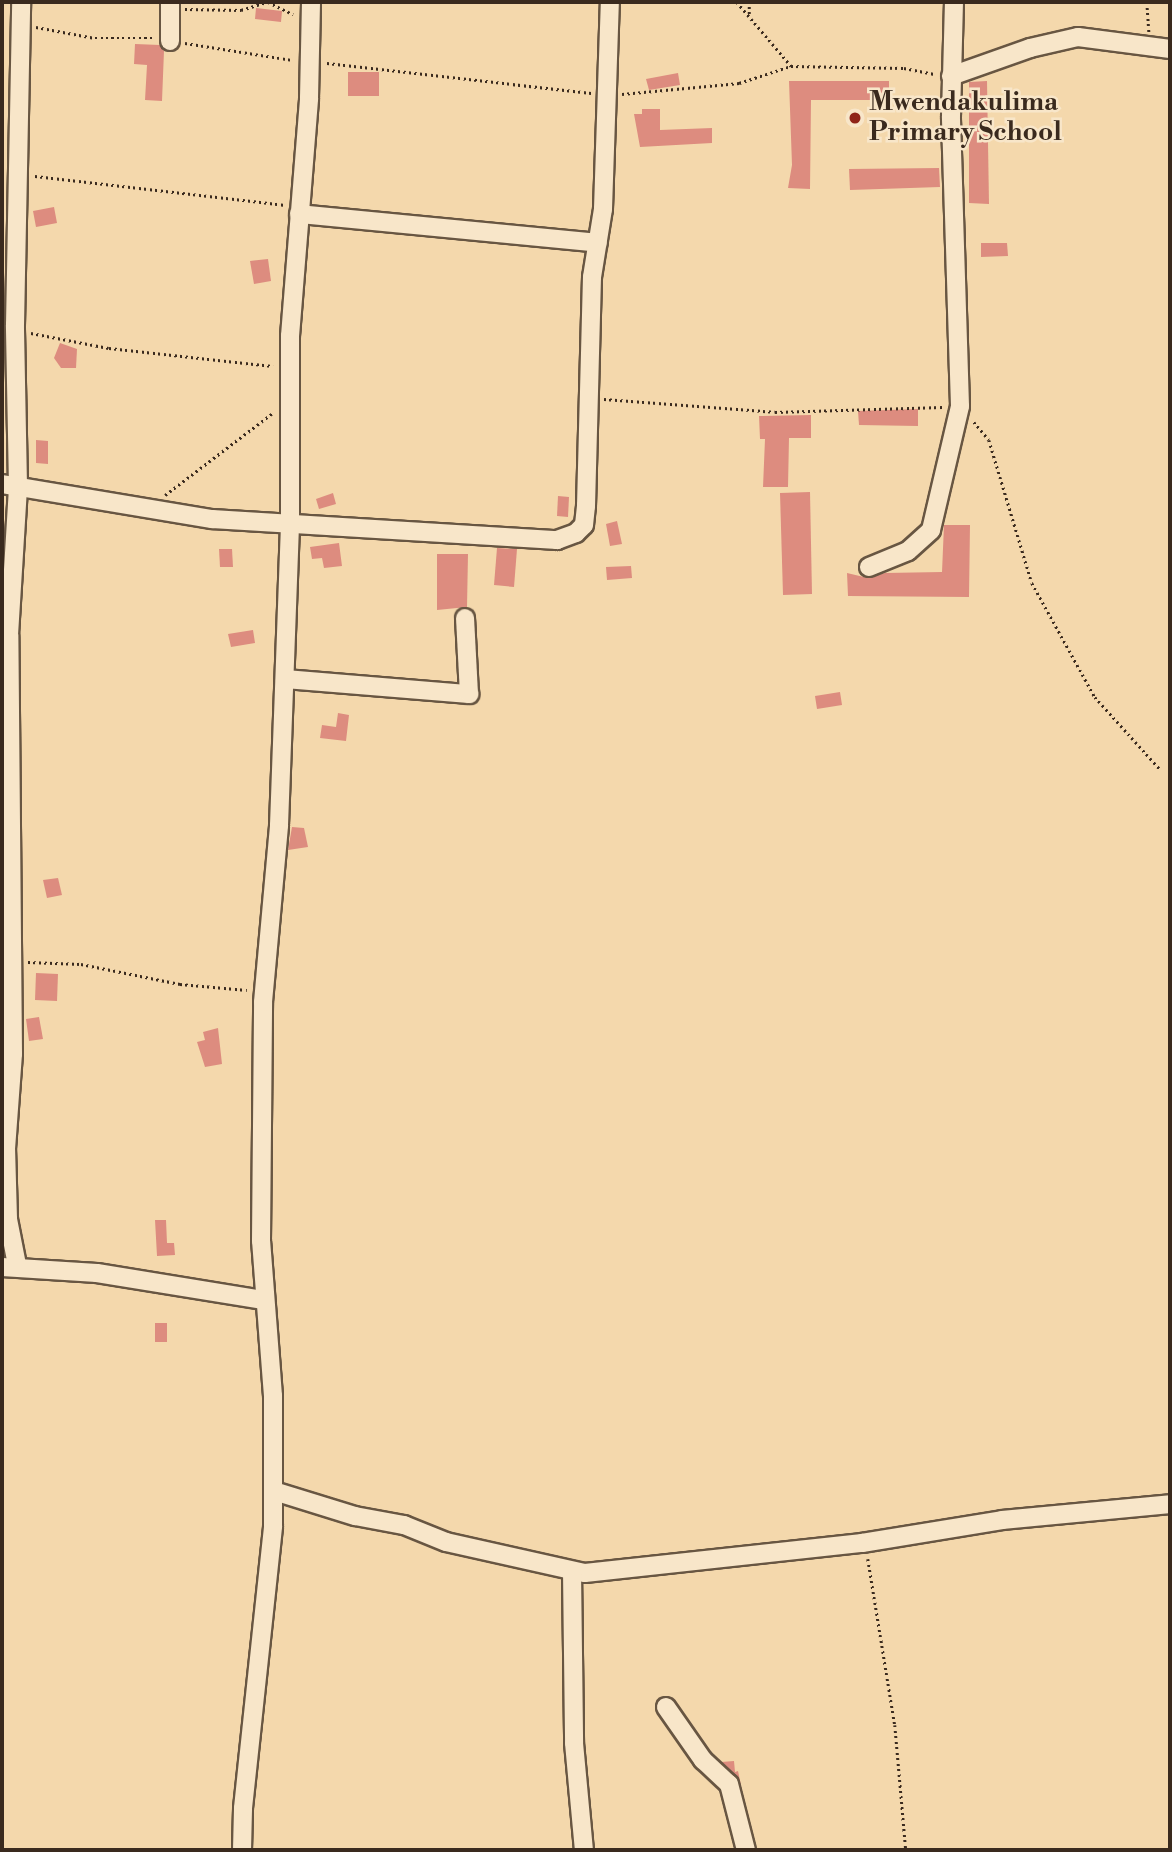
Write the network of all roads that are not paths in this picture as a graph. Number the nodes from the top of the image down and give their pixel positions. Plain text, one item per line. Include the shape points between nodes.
1 (21, 2) edge
2 (311, 2) edge
3 (610, 2) edge
4 (954, 2) edge
5 (172, 7) edge
6 (170, 41) dead end
7 (1170, 49) edge
8 (951, 76) junction
9 (299, 214) junction
10 (598, 243) junction
11 (10, 485) edge
12 (290, 524) junction
13 (869, 566) dead end
14 (465, 618) dead end
15 (285, 679) junction
16 (8, 956) edge
17 (9, 1266) edge
18 (264, 1300) junction
19 (274, 1491) junction
20 (1170, 1504) edge
21 (572, 1571) junction
22 (666, 1707) dead end
23 (242, 1850) edge
24 (584, 1850) edge
25 (746, 1850) edge

1 - 11 street
2 - 9 street
3 - 10 street
4 - 8 street
5 - 6 street
7 - 8 street via 1078,37 1030,48
8 - 13 street via 960,406 931,530 908,551
9 - 10 street
9 - 12 street via 290,369
10 - 12 street via 592,276 584,525 568,537 378,532
11 - 12 street via 212,519
11 - 16 street
12 - 15 street
14 - 15 street via 469,694
15 - 18 street via 264,991
16 - 17 street via 13,1054 6,1149
17 - 18 street via 97,1273
18 - 19 street via 273,1396
19 - 21 street via 355,1516 404,1525 446,1542
19 - 23 street
20 - 21 street via 1002,1520 862,1543 648,1569
21 - 24 street via 574,1742
22 - 25 street via 703,1760 729,1784

